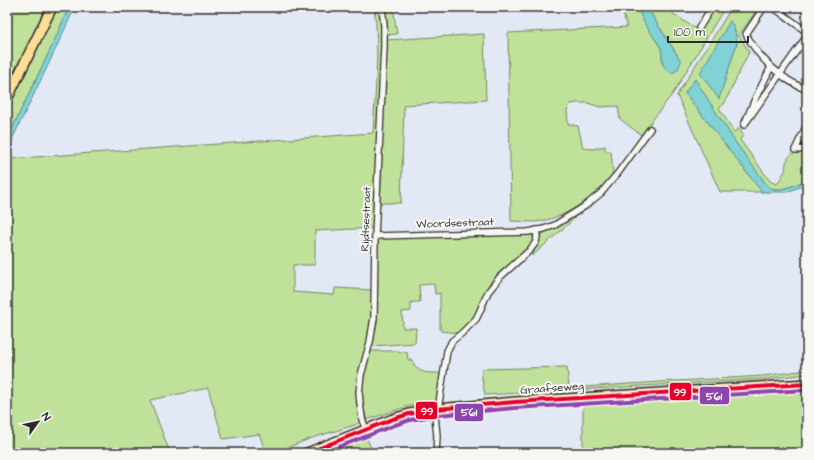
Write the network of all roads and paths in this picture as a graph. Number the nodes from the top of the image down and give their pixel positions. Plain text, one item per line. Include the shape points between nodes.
1 (52, 7) edge
2 (382, 7) edge
3 (712, 7) edge
4 (764, 7) edge
5 (773, 7) edge
6 (698, 28) dead end
7 (807, 32) edge
8 (807, 36) edge
9 (771, 67) junction
10 (780, 75) junction
11 (807, 90) edge
12 (7, 99) edge
13 (807, 126) edge
14 (650, 129) dead end
15 (807, 149) edge
16 (536, 230) junction
17 (375, 236) junction
18 (807, 384) edge
19 (437, 409) junction
20 (366, 430) junction
21 (307, 453) edge
22 (436, 453) edge

1 - 12 main road
2 - 17 street, Rijdtsestraat via 384,47
3 - 6 street
4 - 9 street via 746,34
5 - 7 street
8 - 10 street
9 - 10 street
9 - 10 street via 744,125
10 - 11 street
13 - 15 street via 796,150
14 - 16 street, Woordsestraat via 601,193 551,227
16 - 17 street, Woordsestraat
16 - 19 street via 536,242 530,250 500,277 488,292 480,313 452,341 445,359
17 - 20 street, Rijdtsestraat via 374,318 359,393
18 - 19 main road, Graafseweg
19 - 20 main road, Graafseweg via 409,414
19 - 22 street via 434,414
20 - 21 main road, Graafseweg

